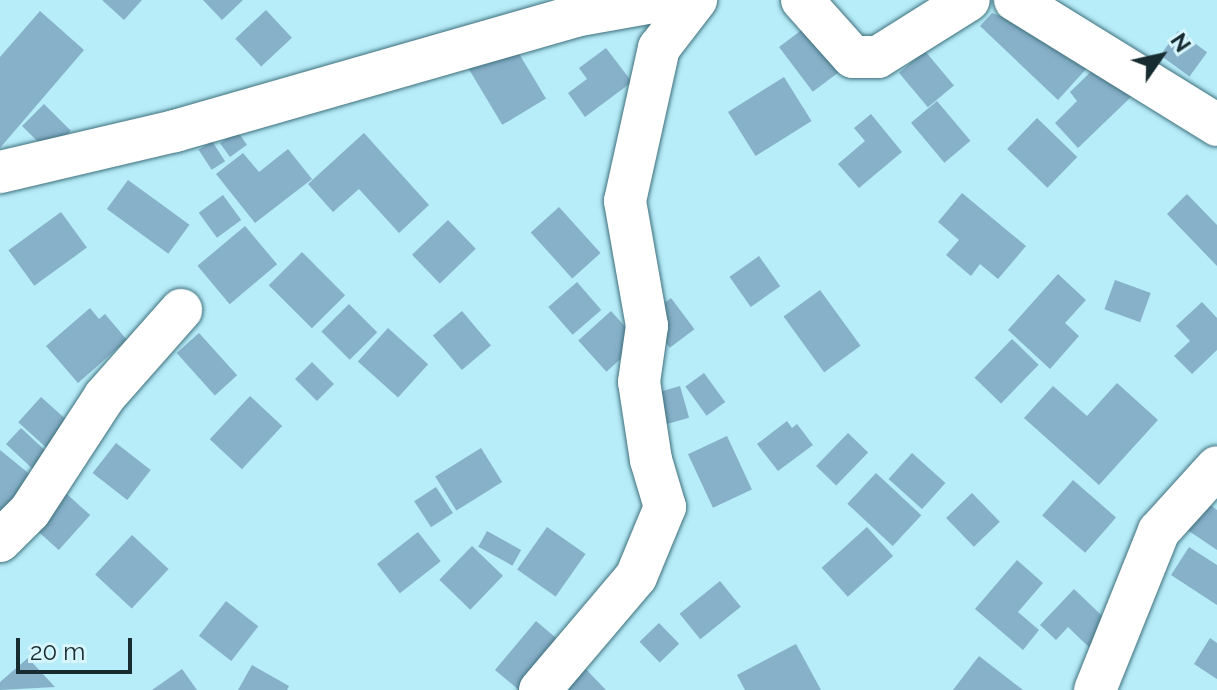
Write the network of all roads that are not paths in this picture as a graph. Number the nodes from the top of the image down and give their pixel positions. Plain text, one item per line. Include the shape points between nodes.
1 (665, 0) edge
2 (696, 0) edge
3 (802, 0) edge
4 (969, 0) edge
5 (1015, 0) edge
6 (566, 8) edge
7 (1217, 125) edge
8 (0, 172) edge
9 (181, 310) dead end
10 (1217, 467) edge
11 (0, 541) edge
12 (540, 690) edge
13 (1095, 690) edge

1 - 6 street
2 - 12 street via 659,48 625,201 647,326 639,382 651,460 665,507 636,577
3 - 4 street via 853,57 878,57
5 - 7 street
6 - 8 street via 175,131
9 - 11 street via 143,348 30,511
10 - 13 street via 1159,531

